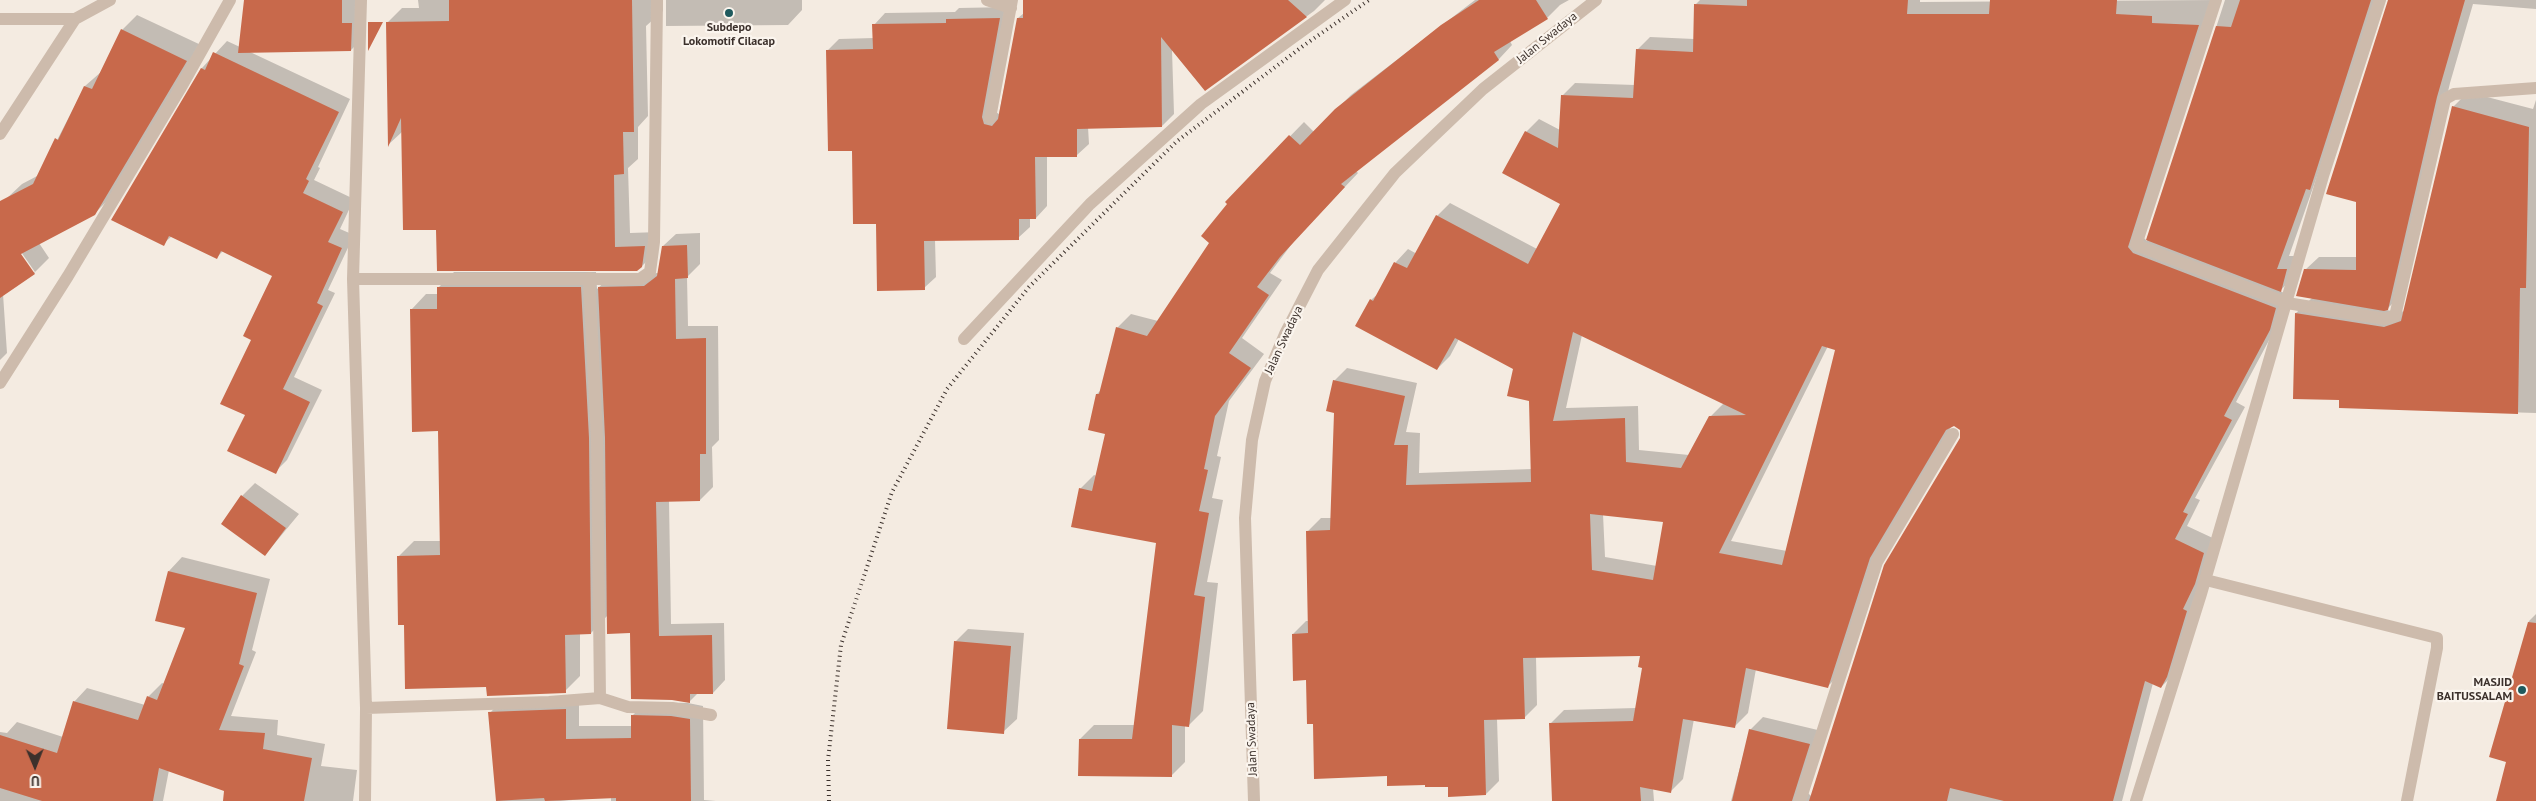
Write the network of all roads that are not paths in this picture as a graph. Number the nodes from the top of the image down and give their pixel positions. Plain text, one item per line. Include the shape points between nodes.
1 (110, 0) edge
2 (230, 0) edge
3 (361, 0) edge
4 (657, 0) edge
5 (987, 0) edge
6 (1345, 0) edge
7 (1596, 0) edge
8 (2216, 0) edge
9 (2380, 0) edge
10 (1012, 4) edge
11 (0, 19) edge
12 (75, 19) junction
13 (2536, 88) edge
14 (990, 118) dead end
15 (0, 134) edge
16 (589, 278) junction
17 (353, 279) junction
18 (2287, 302) junction
19 (964, 339) dead end
20 (0, 383) edge
21 (1953, 434) dead end
22 (2206, 580) junction
23 (600, 698) junction
24 (366, 708) junction
25 (711, 715) dead end
26 (365, 801) edge
27 (1254, 801) edge
28 (1800, 801) edge
29 (2136, 801) edge
30 (2406, 801) edge

1 - 12 street
2 - 20 street via 73,268
3 - 17 street
4 - 16 street via 654,242 650,272 640,278
5 - 10 street
6 - 19 street via 1201,104 1090,204
7 - 27 street, Jalan Swadaya via 1483,89 1395,173 1318,270 1265,381 1252,440 1245,518
8 - 18 street via 2136,245
9 - 18 street via 2323,176
10 - 14 street
11 - 12 street
12 - 15 street
13 - 18 street via 2454,94 2445,99 2396,316 2385,320
16 - 17 street
16 - 23 street via 597,438
17 - 24 street
18 - 22 street
21 - 28 street via 1877,562
22 - 29 street
22 - 30 street via 2437,638
23 - 24 street
23 - 25 street via 628,707 672,708
24 - 26 street

